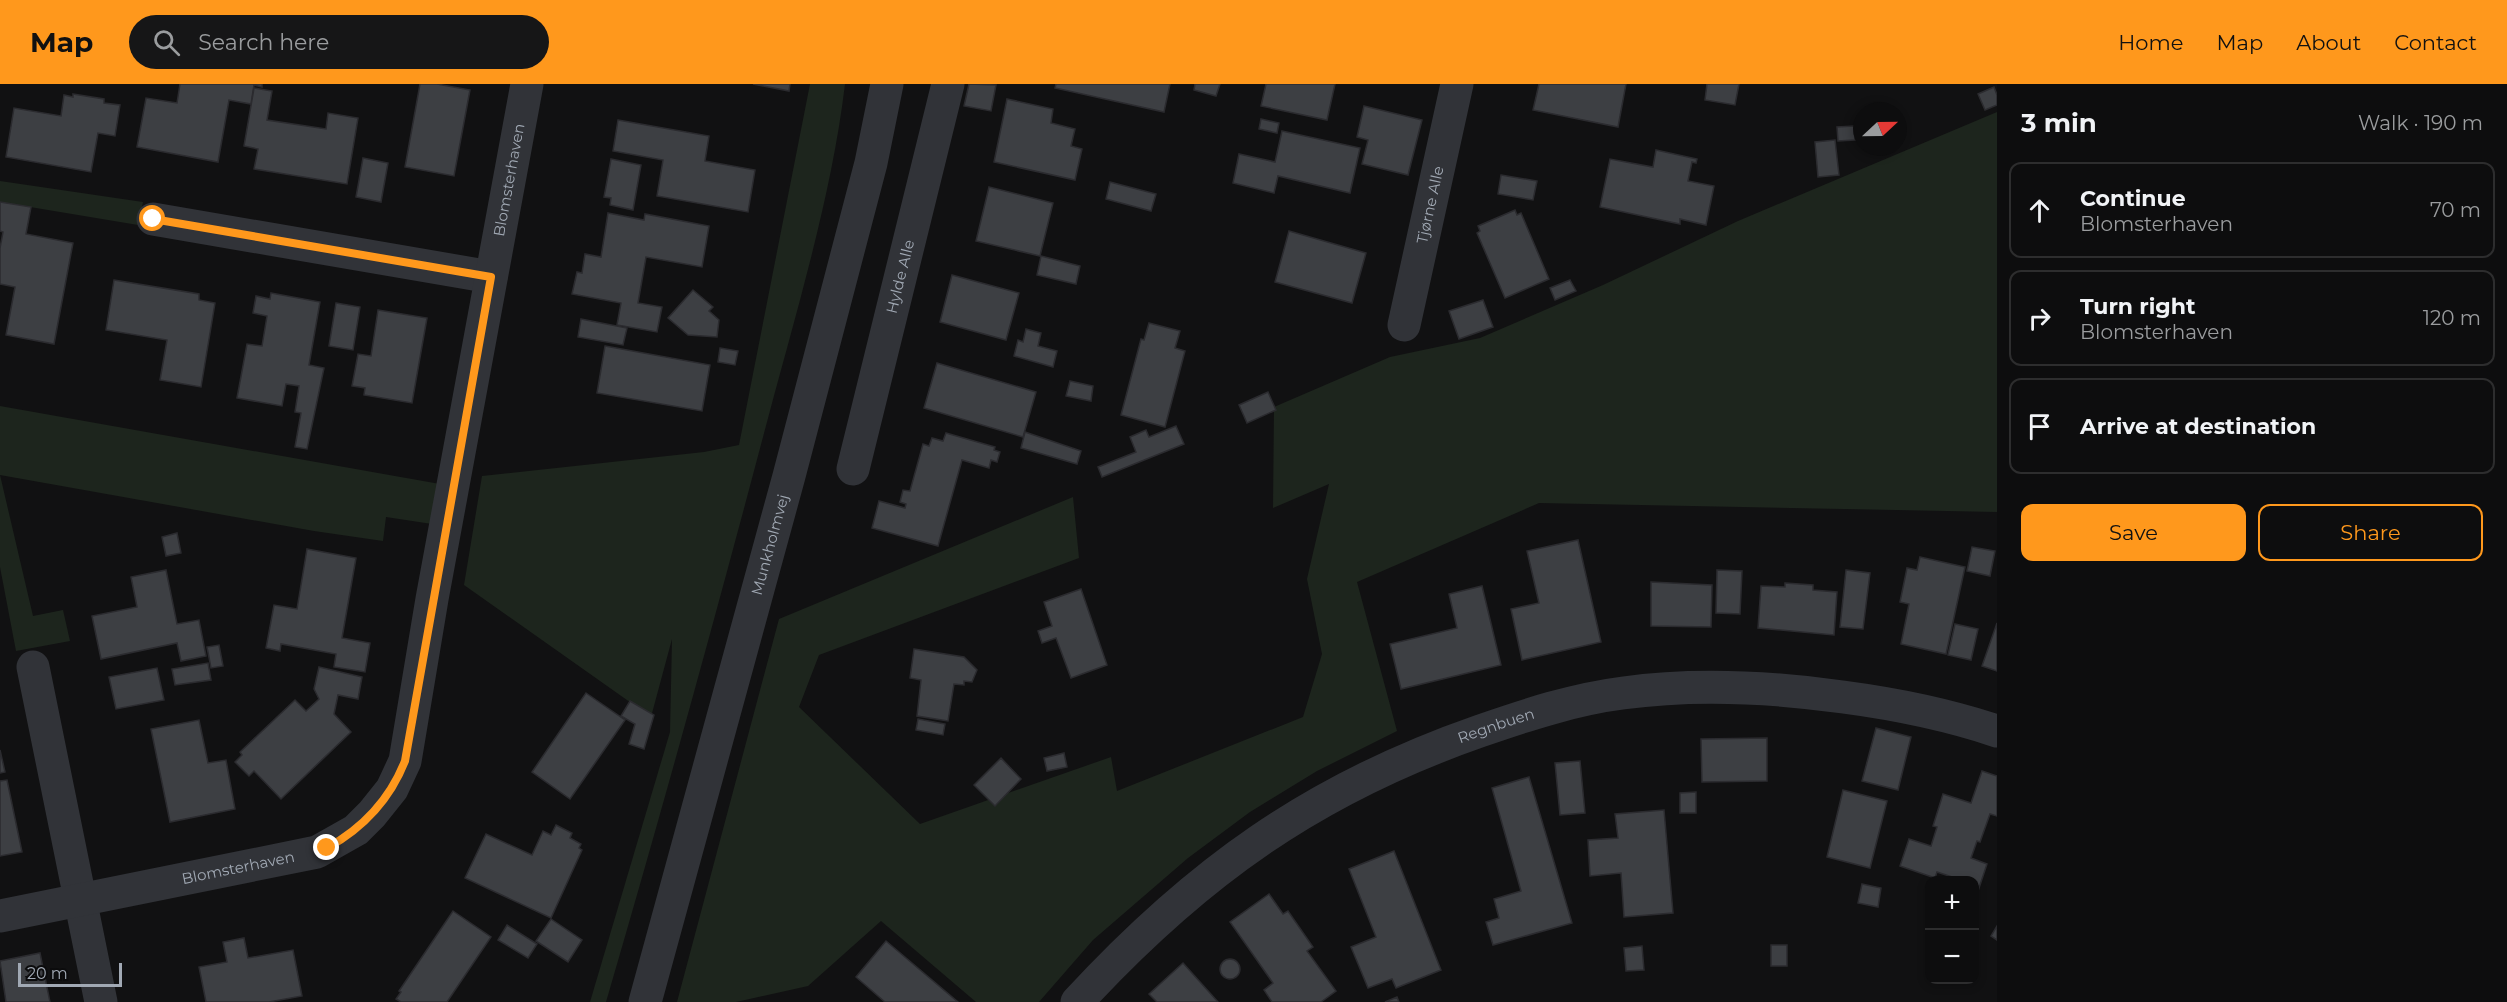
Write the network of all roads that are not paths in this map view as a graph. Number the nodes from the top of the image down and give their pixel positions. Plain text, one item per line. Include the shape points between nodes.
1 (527, 84) edge
2 (887, 84) edge
3 (948, 84) edge
4 (1457, 84) edge
5 (153, 219) dead end
6 (491, 277) junction
7 (1404, 325) dead end
8 (854, 469) dead end
9 (33, 667) dead end
10 (1997, 731) edge
11 (80, 900) junction
12 (0, 916) edge
13 (100, 1002) edge
14 (645, 1002) edge
15 (1077, 1002) edge

1 - 6 street, Blomsterhaven
2 - 14 street, Munkholmvej via 871,163 804,418
3 - 8 street, Hylde Alle
4 - 7 street, Tjørne Alle
5 - 6 street
6 - 11 street, Blomsterhaven via 405,761 392,789 356,830 316,852
9 - 11 street
10 - 15 street, Regnbuen via 1889,703 1739,687 1622,693 1503,723 1397,762 1259,839 1174,907
11 - 12 street, Blomsterhaven
11 - 13 street

